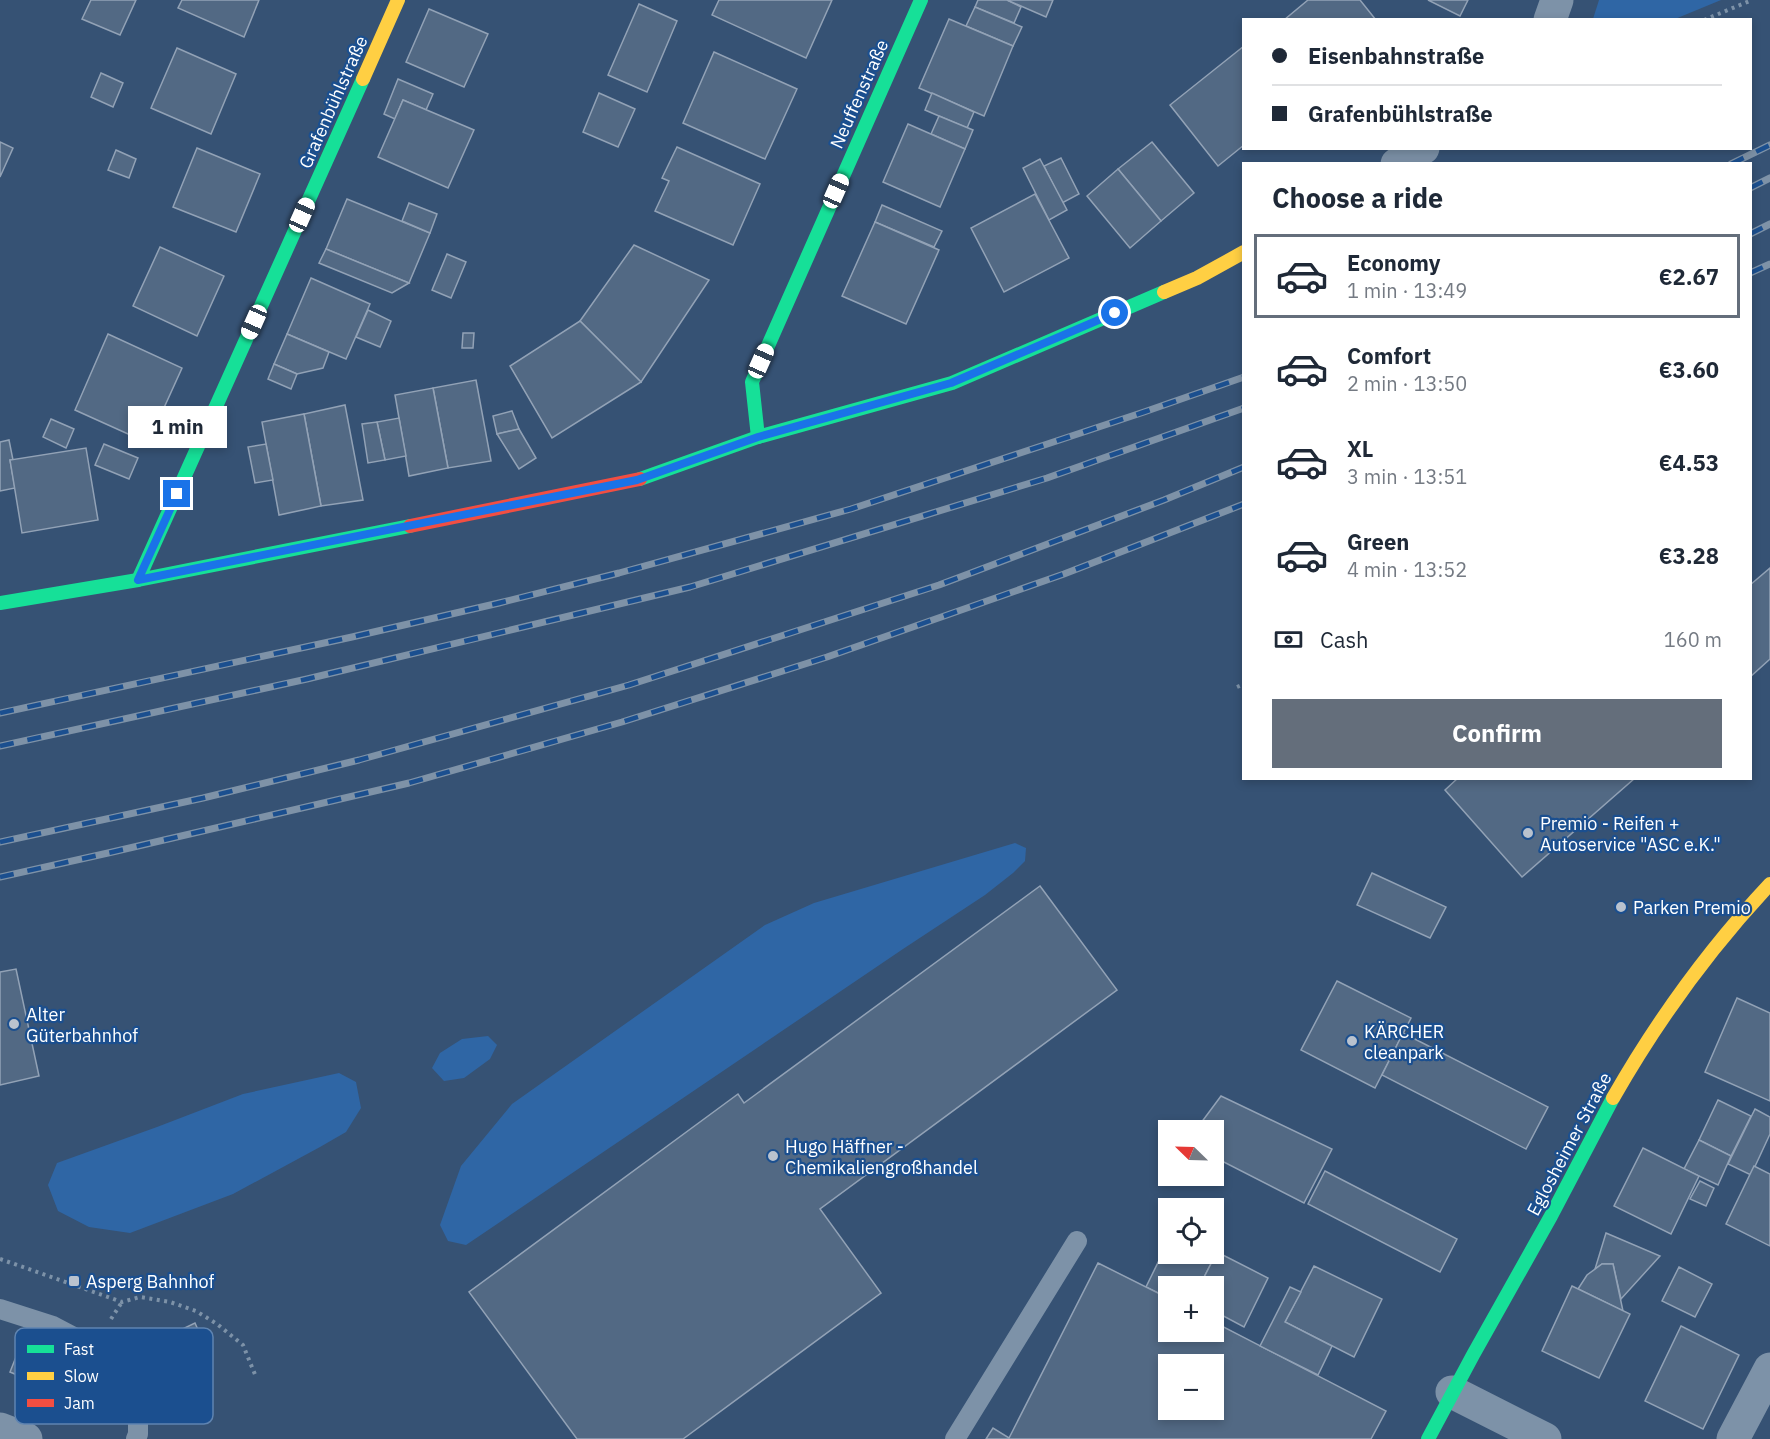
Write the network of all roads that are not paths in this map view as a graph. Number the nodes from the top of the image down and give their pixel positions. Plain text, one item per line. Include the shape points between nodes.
1 (398, 0) edge
2 (921, 0) edge
3 (1557, 0) edge
4 (1551, 18) edge
5 (1420, 150) edge
6 (1400, 162) edge
7 (1242, 253) edge
8 (758, 437) junction
9 (138, 580) junction
10 (0, 603) edge
11 (1770, 884) edge
12 (1077, 1241) dead end
13 (0, 1309) edge
14 (57, 1328) edge
15 (1770, 1369) edge
16 (1452, 1392) junction
17 (138, 1424) edge
18 (0, 1429) edge
19 (26, 1439) edge
20 (136, 1439) edge
21 (955, 1439) edge
22 (1428, 1439) edge
23 (1545, 1439) edge
24 (1733, 1439) edge

1 - 9 street, Grafenbühlstraße
2 - 8 street, Neuffenstraße via 752,382
3 - 4 street
5 - 6 street
7 - 8 street via 1197,278 951,383
8 - 9 street via 637,480
9 - 10 street
11 - 16 street, Eglosheimer Straße via 1742,912 1635,1061
12 - 21 lane
13 - 14 lane
15 - 24 street
16 - 22 street, Eglosheimer Straße
16 - 23 street
17 - 20 lane
18 - 19 street

